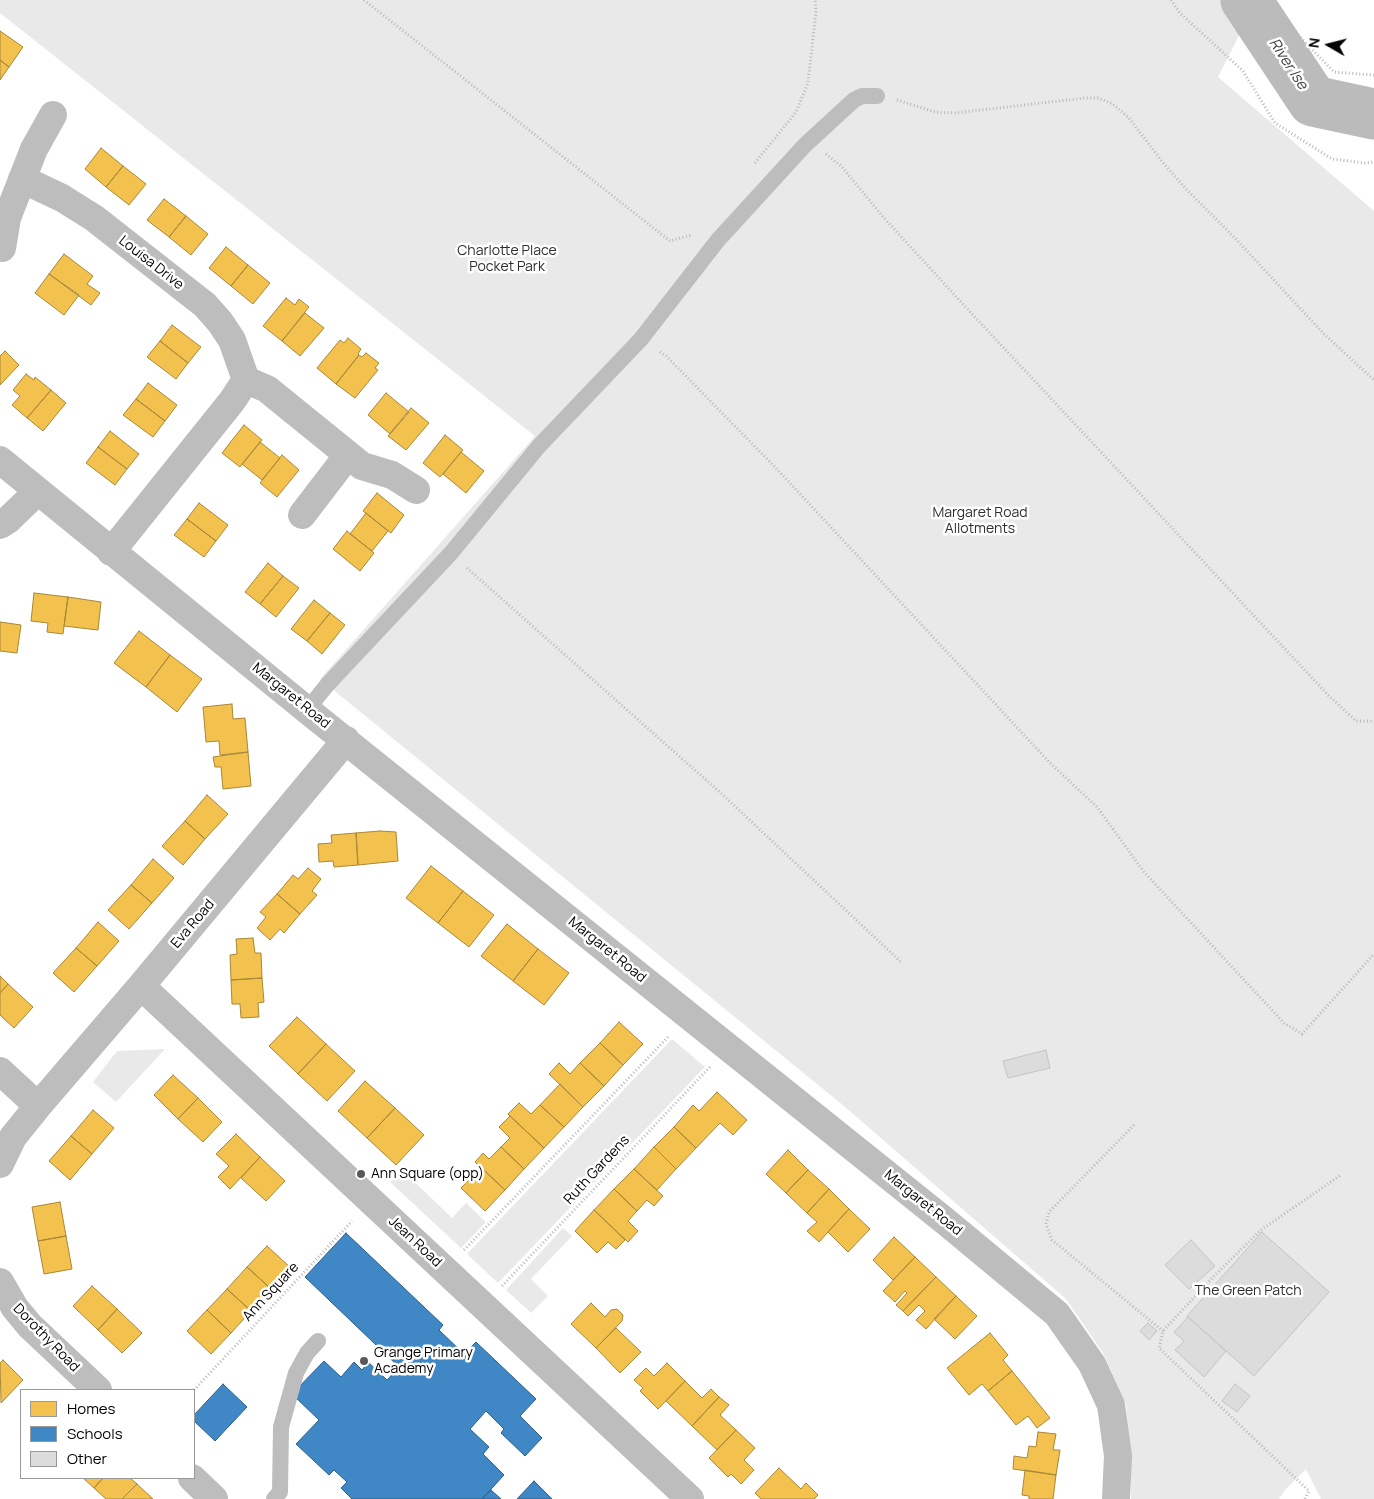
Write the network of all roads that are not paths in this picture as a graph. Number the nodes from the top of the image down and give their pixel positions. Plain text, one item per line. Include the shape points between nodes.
1 (877, 96) road end
2 (53, 115) dead end
3 (22, 179) junction
4 (2, 248) dead end
5 (246, 380) junction
6 (348, 454) junction
7 (0, 460) edge
8 (416, 490) dead end
9 (37, 492) junction
10 (302, 514) dead end
11 (0, 525) edge
12 (111, 552) junction
13 (307, 710) junction
14 (346, 740) junction
15 (141, 986) junction
16 (0, 1071) edge
17 (38, 1106) junction
18 (0, 1164) edge
19 (0, 1282) edge
20 (318, 1341) dead end
21 (97, 1389) edge
22 (193, 1479) edge
23 (214, 1499) edge
24 (274, 1499) edge
25 (690, 1499) edge
26 (1116, 1499) edge

1 - 13 lane via 862,96 854,100 805,145 718,240 641,339 539,446 451,553
2 - 3 street
3 - 4 street via 7,218
3 - 5 street, Louisa Drive via 94,218 205,305 232,340
5 - 6 street via 267,389
5 - 12 street
6 - 8 street via 362,466 392,475
6 - 10 street
7 - 9 street, Margaret Road
9 - 11 street
9 - 12 street, Margaret Road
12 - 13 street, Margaret Road
13 - 14 street, Margaret Road
14 - 15 street, Eva Road
14 - 26 street, Margaret Road via 1057,1314 1092,1364 1111,1405 1118,1456
15 - 17 street, Eva Road
15 - 25 street, Jean Road
16 - 17 street
17 - 18 street via 13,1137
19 - 21 street, Dorothy Road via 25,1320
20 - 24 lane via 307,1352 296,1374 281,1427 280,1492
22 - 23 street

